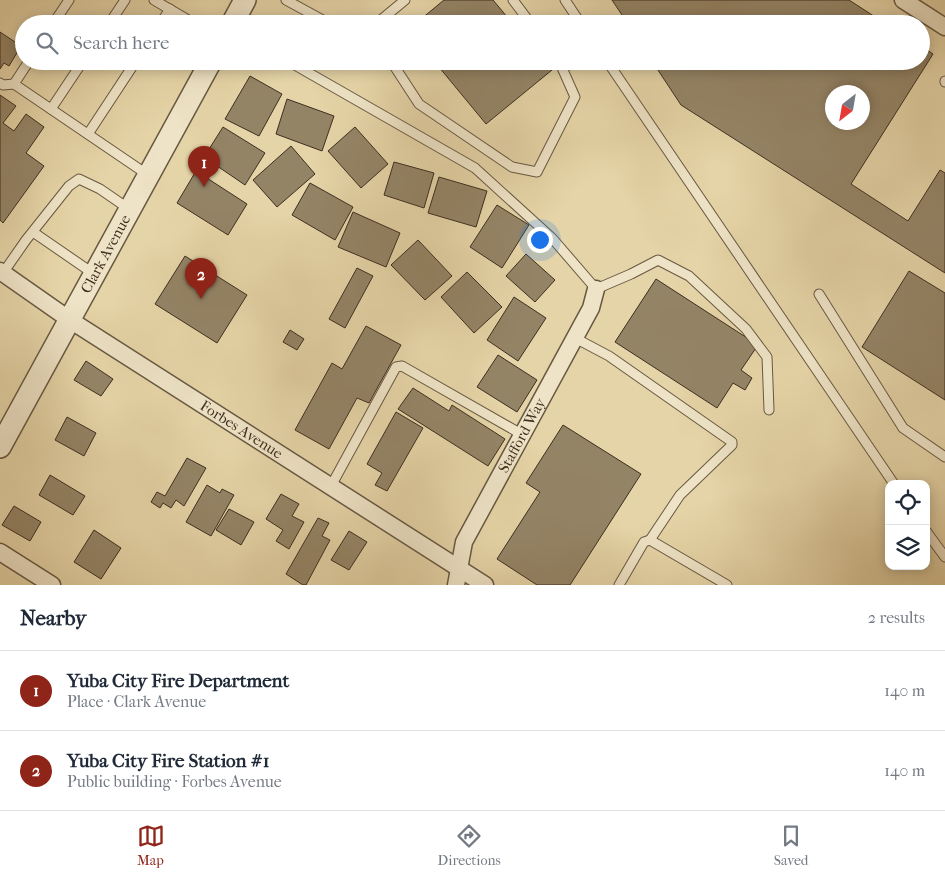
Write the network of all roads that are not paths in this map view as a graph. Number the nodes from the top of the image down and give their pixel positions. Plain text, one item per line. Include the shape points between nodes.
1 (69, 0) edge
2 (125, 0) edge
3 (154, 0) edge
4 (245, 0) edge
5 (286, 0) edge
6 (404, 0) edge
7 (513, 0) edge
8 (565, 0) edge
9 (903, 0) edge
10 (170, 9) junction
11 (59, 15) edge
12 (115, 15) edge
13 (166, 15) edge
14 (180, 15) edge
15 (237, 15) edge
16 (314, 15) edge
17 (386, 15) edge
18 (524, 15) edge
19 (575, 15) edge
20 (926, 15) edge
21 (930, 17) edge
22 (945, 27) edge
23 (23, 70) edge
24 (77, 70) edge
25 (130, 70) edge
26 (206, 70) edge
27 (304, 70) edge
28 (397, 70) edge
29 (563, 70) edge
30 (613, 70) edge
31 (0, 83) edge
32 (14, 84) junction
33 (51, 109) junction
34 (88, 134) junction
35 (148, 175) junction
36 (130, 210) junction
37 (33, 232) junction
38 (2, 272) edge
39 (94, 274) junction
40 (596, 289) junction
41 (819, 294) dead end
42 (70, 320) junction
43 (575, 338) junction
44 (770, 410) dead end
45 (523, 434) junction
46 (0, 447) edge
47 (945, 457) edge
48 (891, 480) edge
49 (331, 486) junction
50 (930, 536) edge
51 (650, 540) junction
52 (0, 552) edge
53 (945, 557) edge
54 (459, 567) junction
55 (52, 585) edge
56 (456, 585) edge
57 (485, 585) edge
58 (619, 585) edge
59 (727, 585) edge

1 - 11 lane
2 - 12 lane
3 - 10 lane
4 - 15 street
5 - 16 lane
6 - 17 lane
7 - 18 lane
8 - 19 lane
9 - 20 street
10 - 13 lane
10 - 14 lane
21 - 22 street
23 - 32 lane
24 - 33 lane
25 - 34 lane
26 - 35 street, Clark Avenue
27 - 40 lane via 475,168 552,238
28 - 29 lane via 419,104 512,167 537,172 575,98
30 - 48 lane
31 - 32 lane
32 - 33 lane
33 - 34 lane
34 - 35 lane
35 - 36 street, Clark Avenue
36 - 37 lane via 100,189 79,180 69,186
36 - 39 street, Clark Avenue
37 - 38 lane
37 - 39 lane
38 - 42 street, Forbes Avenue
39 - 42 street, Clark Avenue
40 - 43 street, Stafford Way via 591,308
40 - 44 lane via 658,260 689,276 746,329 767,357
41 - 47 lane via 903,428
42 - 46 street, Clark Avenue
42 - 49 street, Forbes Avenue
43 - 45 street, Stafford Way
43 - 51 lane via 608,356 732,442 680,494
45 - 49 lane via 398,366
45 - 54 street, Stafford Way via 464,542
49 - 54 street, Forbes Avenue
50 - 53 lane
51 - 58 lane via 644,542
51 - 59 lane
52 - 55 street
54 - 56 street, Stafford Way
54 - 57 street, Forbes Avenue

